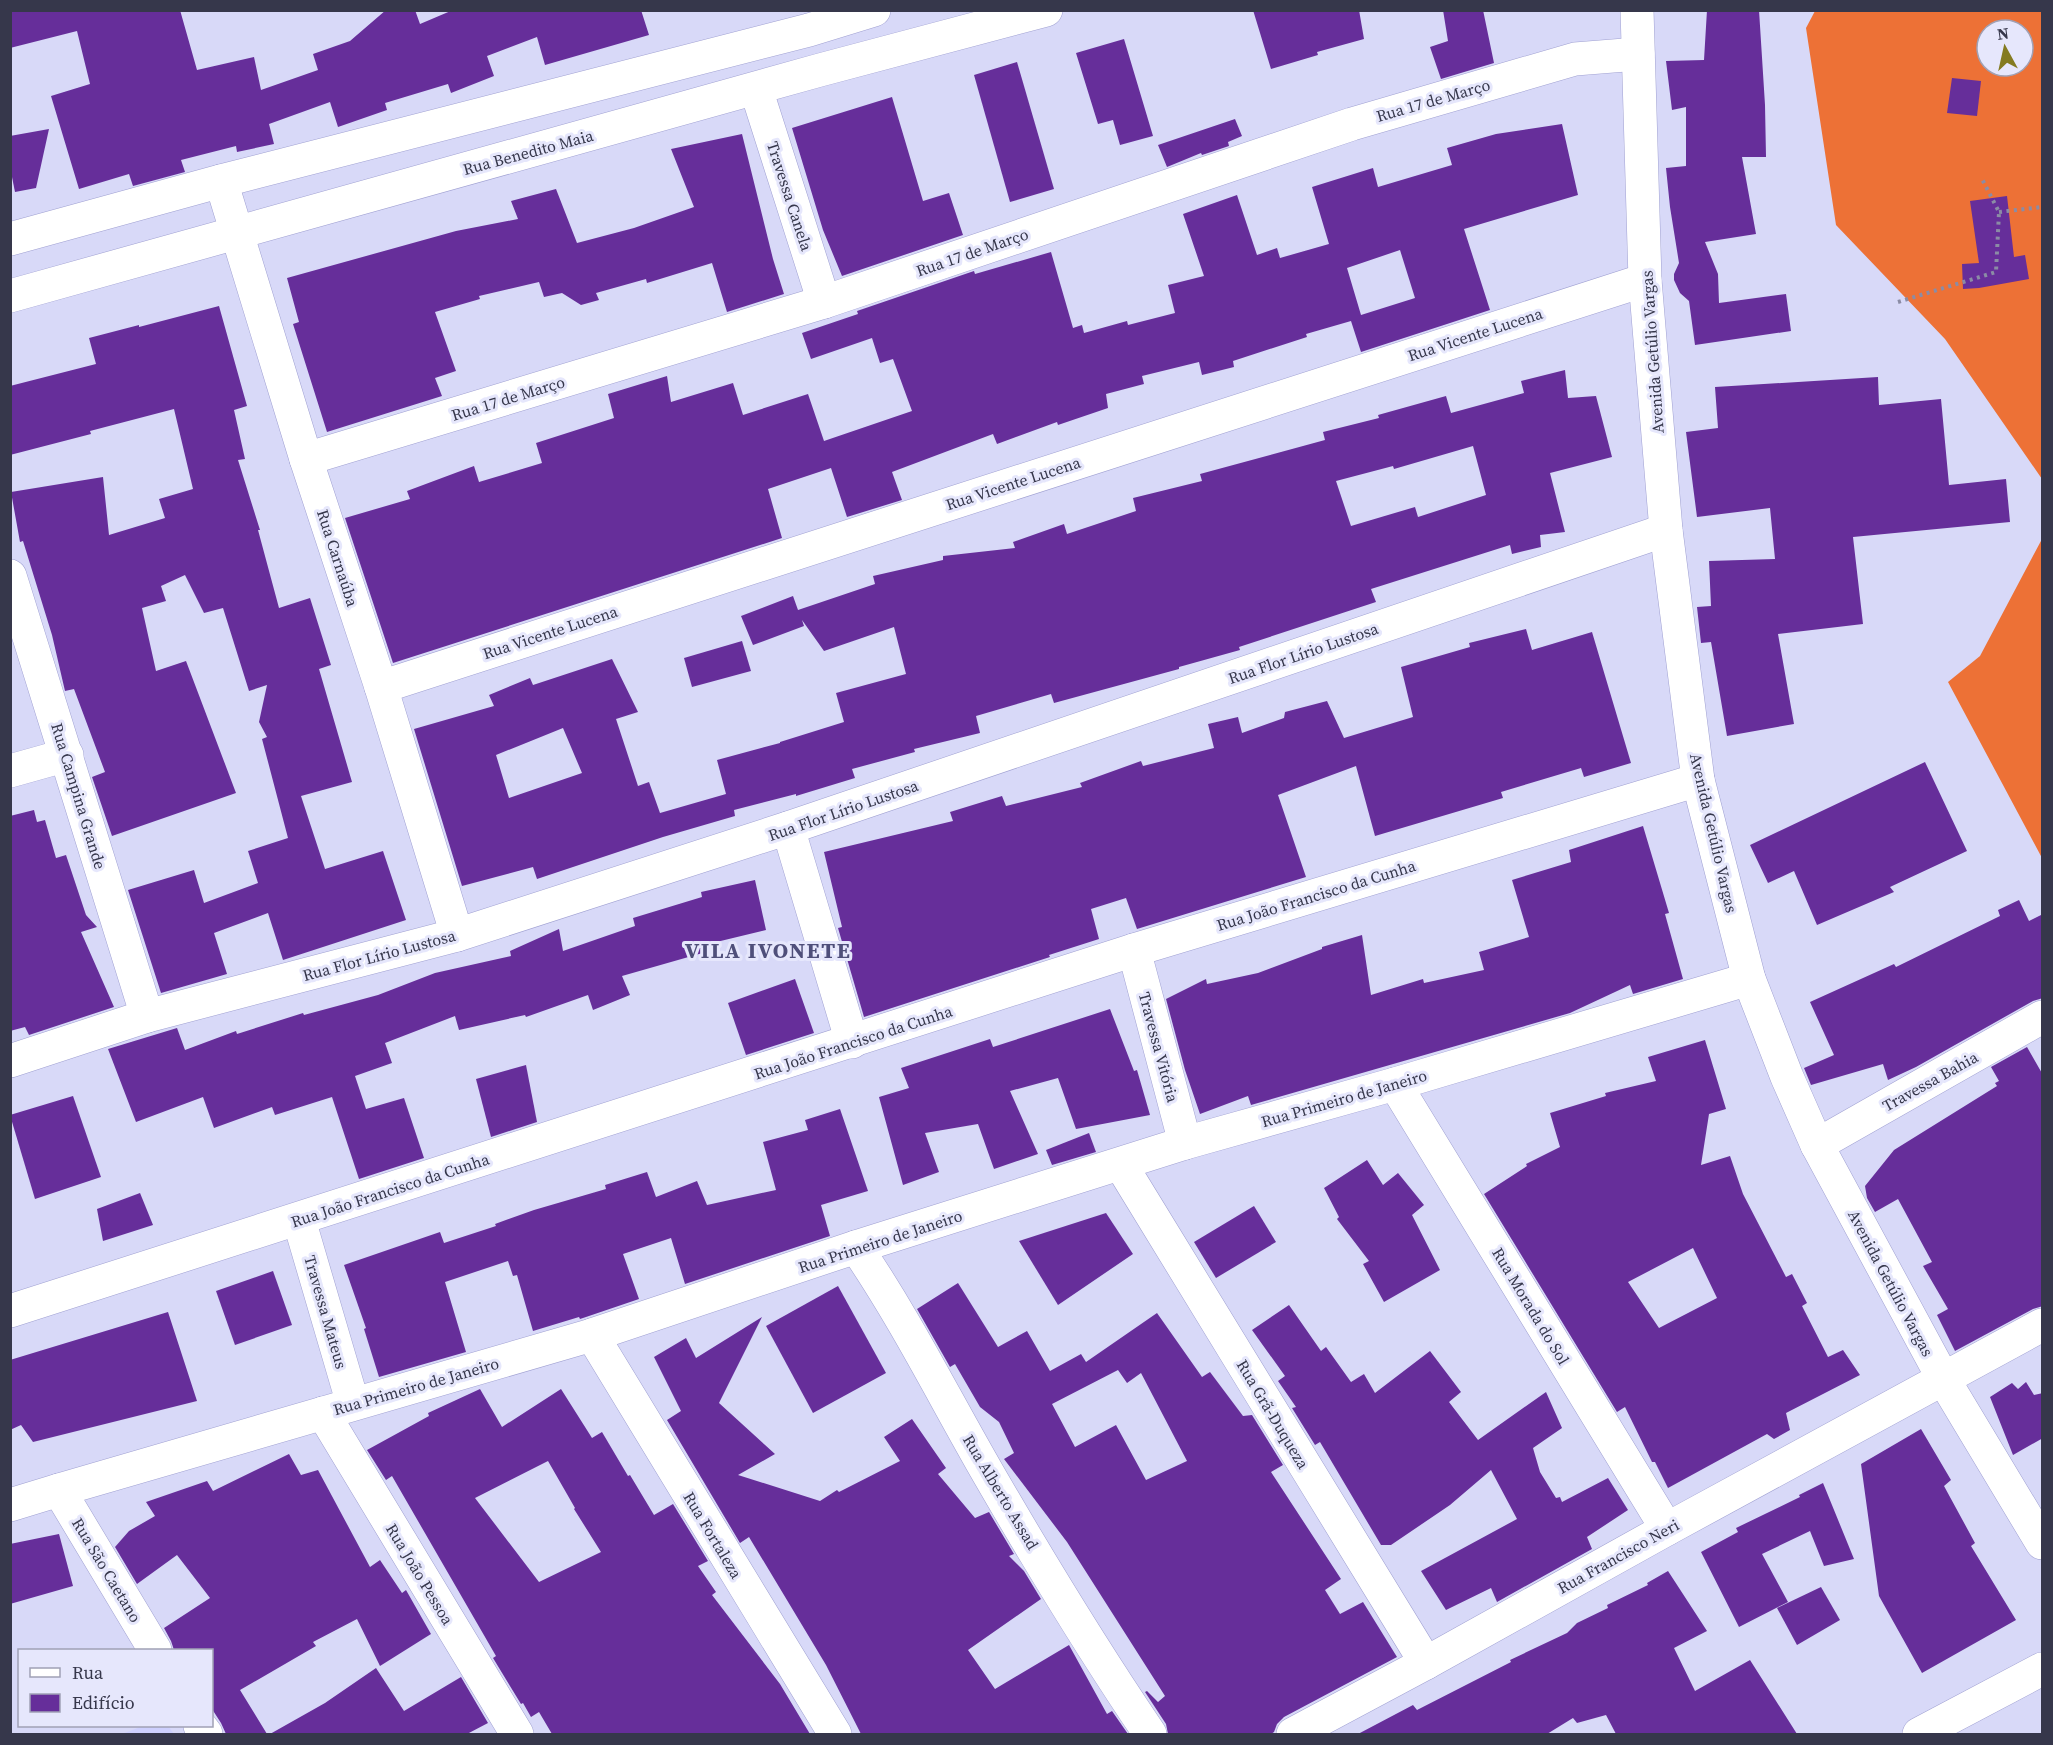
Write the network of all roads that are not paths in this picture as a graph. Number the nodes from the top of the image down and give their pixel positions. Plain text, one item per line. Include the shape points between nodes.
1 (874, 10) edge
2 (1046, 10) edge
3 (1638, 12) edge
4 (805, 20) edge
5 (1638, 54) junction
6 (820, 70) junction
7 (756, 89) junction
8 (221, 181) junction
9 (237, 232) junction
10 (10, 239) edge
11 (1645, 279) junction
12 (10, 296) edge
13 (824, 302) junction
14 (306, 459) junction
15 (1666, 530) junction
16 (10, 576) edge
17 (381, 687) junction
18 (67, 755) junction
19 (10, 771) edge
20 (1698, 780) junction
21 (788, 828) junction
22 (457, 934) junction
23 (1134, 950) junction
24 (1749, 979) junction
25 (147, 1016) junction
26 (2043, 1017) edge
27 (852, 1042) junction
28 (10, 1061) edge
29 (1395, 1084) junction
30 (1185, 1143) junction
31 (1817, 1144) junction
32 (1121, 1165) junction
33 (299, 1220) junction
34 (856, 1247) junction
35 (10, 1311) edge
36 (2043, 1325) edge
37 (592, 1335) junction
38 (1944, 1380) junction
39 (338, 1408) junction
40 (59, 1490) junction
41 (10, 1505) edge
42 (1667, 1528) junction
43 (2043, 1543) edge
44 (154, 1649) edge
45 (1426, 1663) junction
46 (2043, 1669) edge
47 (517, 1734) edge
48 (835, 1734) edge
49 (1150, 1734) edge
50 (1293, 1734) edge
51 (1919, 1734) edge

1 - 4 street
2 - 6 street, Rua Benedito Maia
3 - 5 street, Avenida Getúlio Vargas
4 - 6 street
4 - 8 street
5 - 11 street, Avenida Getúlio Vargas
5 - 13 street, Rua 17 de Março via 1575,59 1352,124
6 - 7 street, Rua Benedito Maia
7 - 9 street, Rua Benedito Maia
7 - 13 street, Travessa Canela
8 - 9 street, Rua Carnaúba
8 - 10 street
9 - 12 street, Rua Benedito Maia
9 - 14 street, Rua Carnaúba
11 - 15 street, Avenida Getúlio Vargas
11 - 17 street, Rua Vicente Lucena
13 - 14 street, Rua 17 de Março
14 - 17 street, Rua Carnaúba
15 - 20 street, Avenida Getúlio Vargas
15 - 21 street, Rua Flor Lírio Lustosa
16 - 18 street, Rua Campina Grande
17 - 22 street, Rua Carnaúba
18 - 19 street
18 - 25 street, Rua Campina Grande
20 - 23 street, Rua João Francisco da Cunha
20 - 24 street, Avenida Getúlio Vargas
21 - 22 street, Rua Flor Lírio Lustosa
21 - 27 street
22 - 25 street, Rua Flor Lírio Lustosa
23 - 27 street, Rua João Francisco da Cunha
23 - 30 street, Travessa Vitória
24 - 29 street, Rua Primeiro de Janeiro
24 - 31 street, Avenida Getúlio Vargas
25 - 28 street, Rua Flor Lírio Lustosa
26 - 31 street, Travessa Bahia
27 - 33 street, Rua João Francisco da Cunha
29 - 30 street, Rua Primeiro de Janeiro
29 - 42 street, Rua Morada do Sol
30 - 32 street, Rua Primeiro de Janeiro
31 - 38 street, Avenida Getúlio Vargas
32 - 34 street, Rua Primeiro de Janeiro
32 - 45 street, Rua Grã-Duqueza
33 - 35 street, Rua João Francisco da Cunha
33 - 39 street, Travessa Mateus
34 - 37 street, Rua Primeiro de Janeiro
34 - 49 street, Rua Alberto Assad via 884,1288 990,1476
36 - 38 street, Rua Francisco Neri
37 - 39 street, Rua Primeiro de Janeiro
37 - 48 street, Rua Fortaleza
38 - 42 street, Rua Francisco Neri
38 - 43 street, Avenida Getúlio Vargas
39 - 40 street, Rua Primeiro de Janeiro
39 - 47 street, Rua João Pessoa
40 - 41 street, Rua Primeiro de Janeiro
40 - 44 street, Rua São Caetano
42 - 45 street, Rua Francisco Neri
45 - 50 street, Rua Francisco Neri
46 - 51 street

